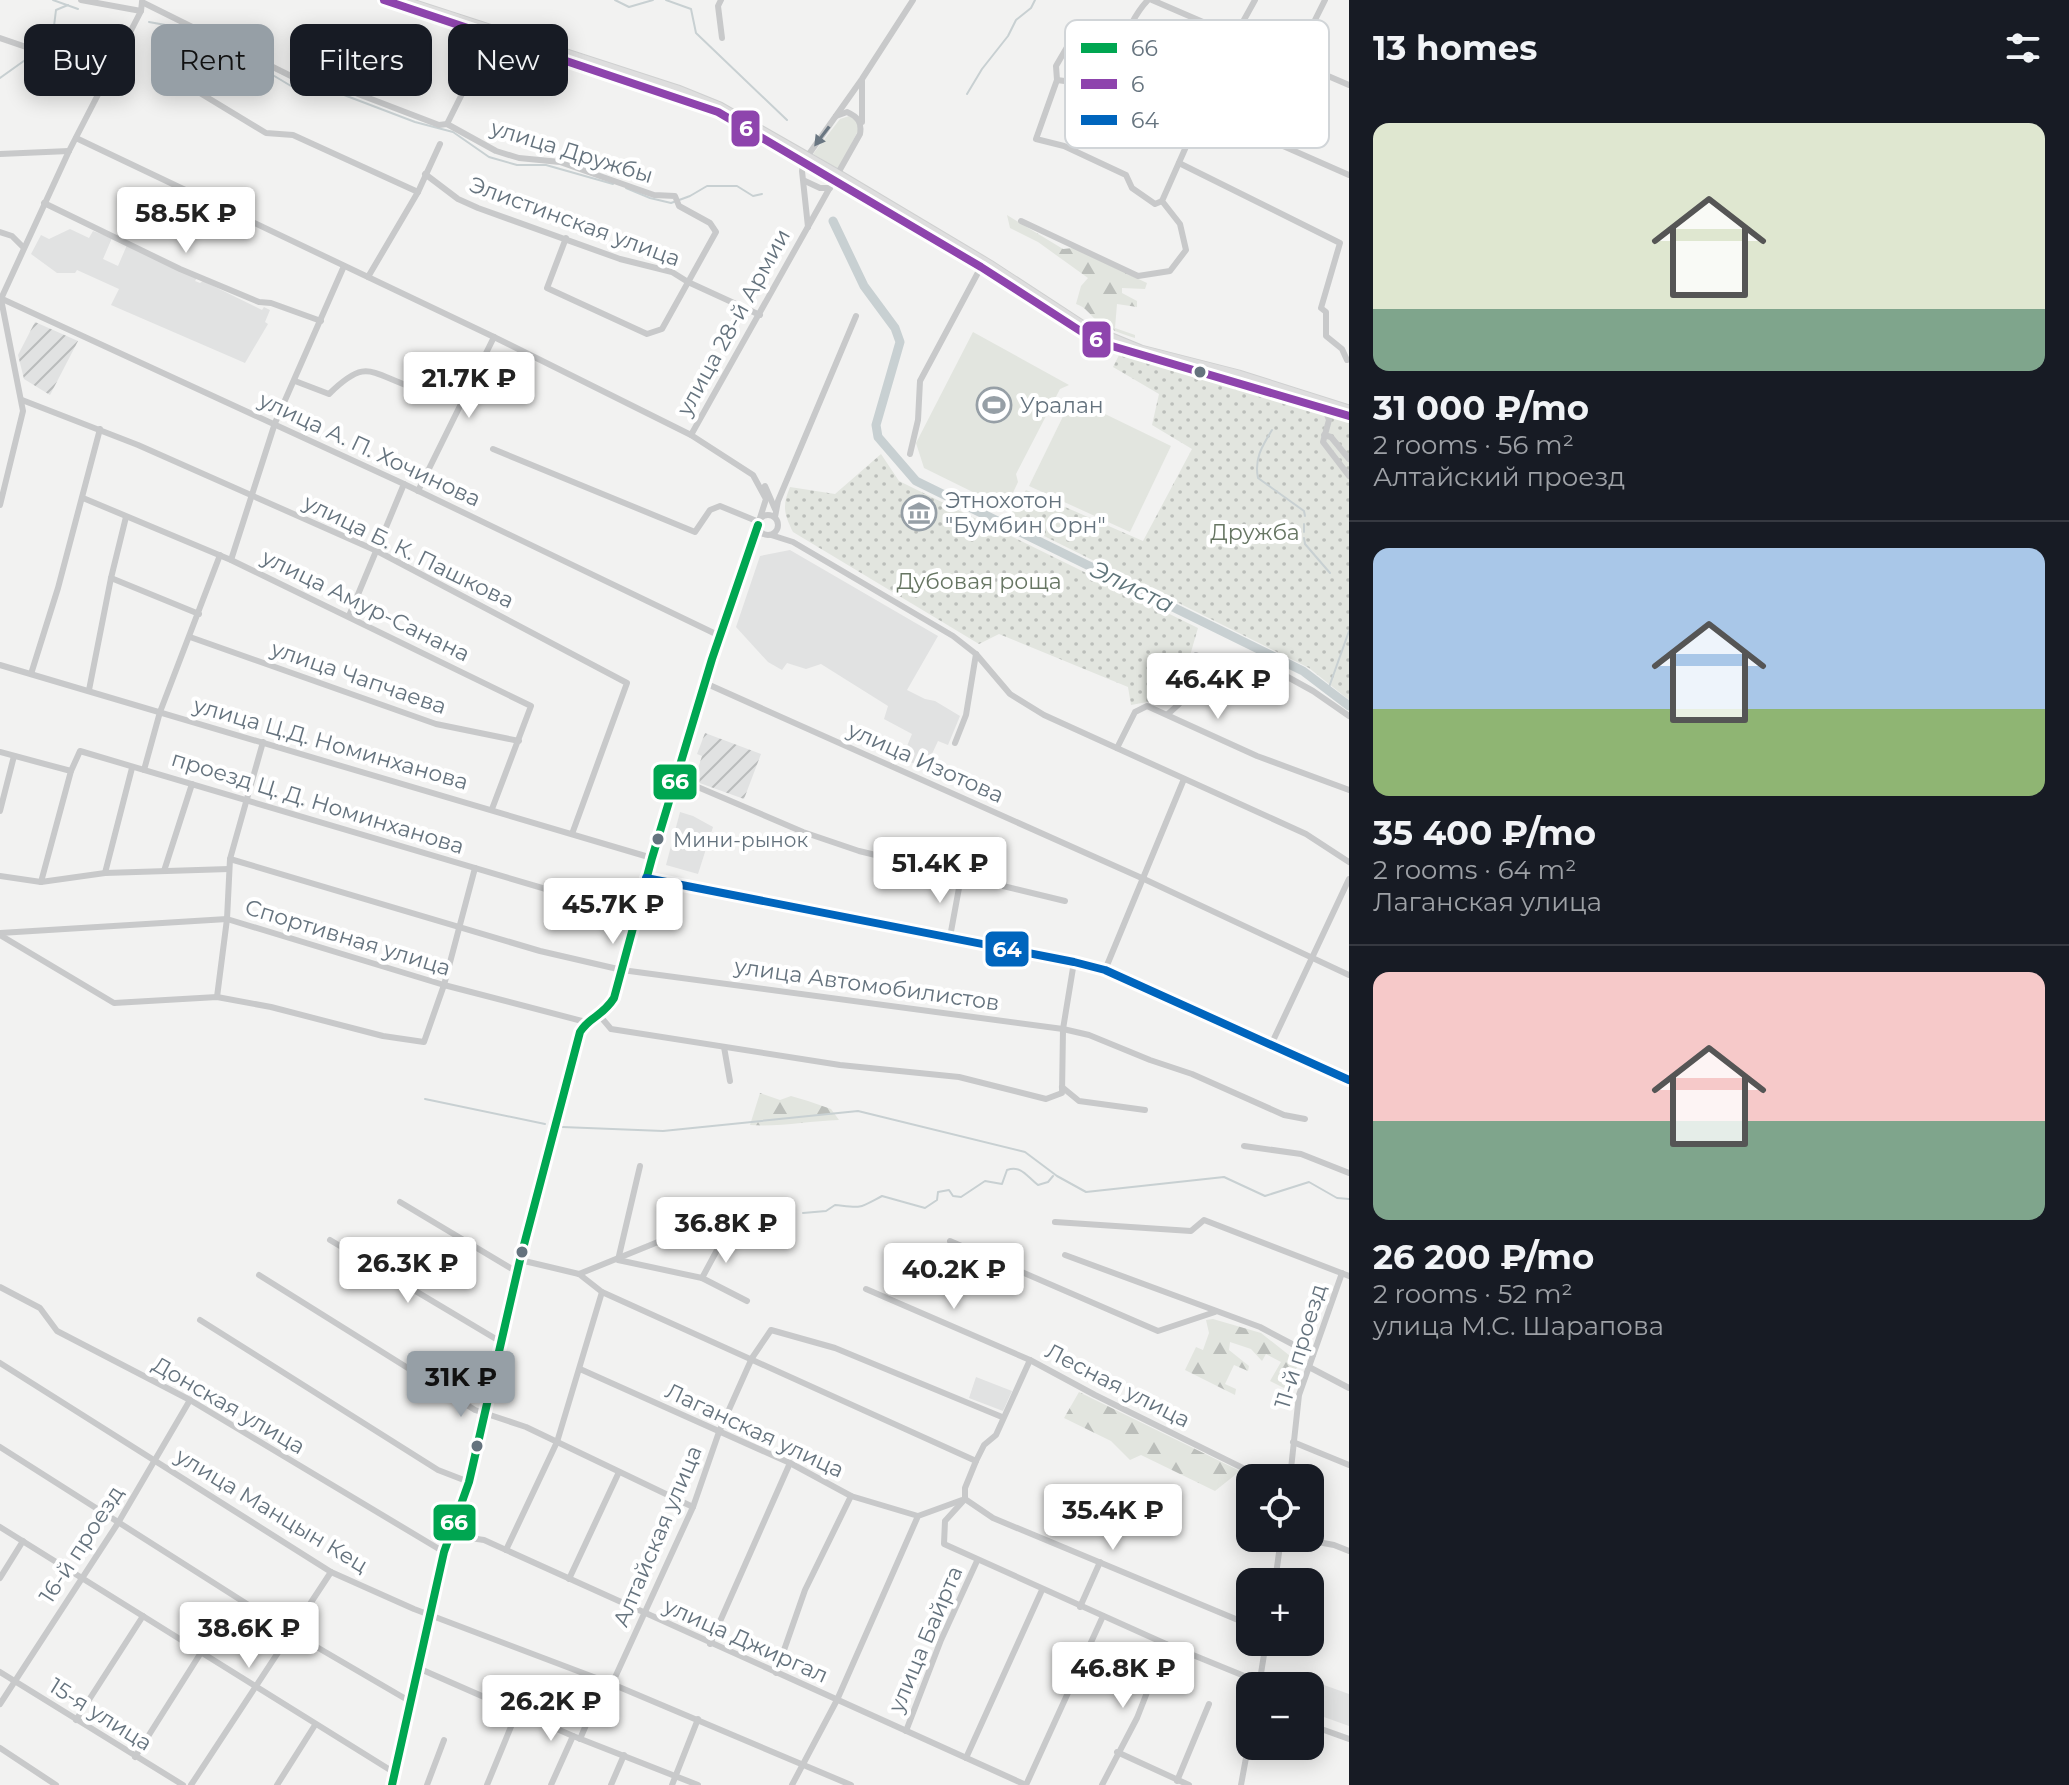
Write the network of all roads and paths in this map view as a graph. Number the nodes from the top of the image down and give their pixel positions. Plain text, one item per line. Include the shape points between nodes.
1 (81, 0) edge
2 (384, 0) edge
3 (403, 0) edge
4 (721, 0) edge
5 (913, 0) edge
6 (1150, 0) edge
7 (1255, 0) edge
8 (1325, 0) edge
9 (143, 1) edge
10 (141, 11) junction
11 (1134, 20) edge
12 (1197, 20) edge
13 (1244, 20) edge
14 (1315, 20) edge
15 (134, 24) edge
16 (460, 24) edge
17 (0, 38) edge
18 (722, 38) dead end
19 (24, 46) edge
20 (1065, 51) edge
21 (568, 60) edge
22 (1329, 77) edge
23 (862, 79) junction
24 (1057, 80) junction
25 (1065, 81) edge
26 (1349, 85) edge
27 (98, 96) edge
28 (205, 96) edge
29 (461, 96) edge
30 (836, 116) junction
31 (447, 124) junction
32 (862, 125) junction
33 (76, 138) junction
34 (440, 144) dead end
35 (1065, 146) edge
36 (1068, 148) edge
37 (1186, 148) edge
38 (1287, 148) edge
39 (69, 151) junction
40 (0, 154) edge
41 (806, 158) junction
42 (1179, 163) junction
43 (425, 174) junction
44 (1349, 175) edge
45 (837, 177) junction
46 (805, 181) junction
47 (830, 188) junction
48 (418, 192) junction
49 (1162, 201) junction
50 (44, 203) junction
51 (1021, 221) dead end
52 (808, 227) junction
53 (0, 232) edge
54 (566, 238) junction
55 (23, 247) junction
56 (344, 266) junction
57 (981, 267) junction
58 (368, 277) junction
59 (688, 282) junction
60 (0, 300) edge
61 (760, 315) junction
62 (856, 316) dead end
63 (321, 321) junction
64 (494, 337) junction
65 (1347, 360) edge
66 (295, 381) junction
67 (411, 387) dead end
68 (22, 400) junction
69 (1325, 409) junction
70 (1349, 409) edge
71 (1349, 416) edge
72 (275, 423) junction
73 (100, 429) junction
74 (691, 435) junction
75 (1324, 435) junction
76 (493, 449) dead end
77 (910, 454) dead end
78 (1349, 459) edge
79 (753, 475) junction
80 (1349, 476) edge
81 (404, 484) junction
82 (418, 491) junction
83 (253, 495) junction
84 (83, 498) junction
85 (0, 505) edge
86 (126, 517) junction
87 (776, 519) junction
88 (759, 522) junction
89 (769, 535) junction
90 (793, 542) junction
91 (752, 546) junction
92 (377, 551) junction
93 (220, 555) junction
94 (231, 560) junction
95 (111, 578) junction
96 (199, 614) junction
97 (349, 616) junction
98 (720, 636) junction
99 (190, 637) junction
100 (976, 654) junction
101 (1196, 655) dead end
102 (0, 665) edge
103 (1275, 670) dead end
104 (31, 674) junction
105 (705, 683) junction
106 (89, 690) junction
107 (160, 712) junction
108 (1168, 714) junction
109 (1349, 716) edge
110 (519, 741) junction
111 (263, 742) junction
112 (955, 743) dead end
113 (1117, 748) junction
114 (0, 752) edge
115 (14, 756) junction
116 (681, 764) junction
117 (132, 768) junction
118 (144, 770) junction
119 (71, 771) junction
120 (1184, 779) junction
121 (192, 784) junction
122 (693, 785) junction
123 (674, 787) junction
124 (1349, 790) edge
125 (245, 799) junction
126 (492, 809) junction
127 (0, 811) edge
128 (572, 834) junction
129 (652, 858) junction
130 (230, 859) junction
131 (1349, 862) edge
132 (475, 868) junction
133 (229, 869) junction
134 (164, 871) junction
135 (105, 873) junction
136 (0, 876) edge
137 (961, 877) junction
138 (646, 878) junction
139 (1144, 879) junction
140 (1349, 879) edge
141 (41, 882) junction
142 (1065, 901) dead end
143 (638, 909) junction
144 (227, 919) junction
145 (459, 927) junction
146 (0, 934) edge
147 (950, 937) junction
148 (1312, 957) junction
149 (1074, 962) junction
150 (622, 970) junction
151 (1105, 970) junction
152 (1349, 975) edge
153 (444, 985) junction
154 (217, 997) junction
155 (600, 1016) junction
156 (586, 1022) junction
157 (1063, 1029) junction
158 (1271, 1045) junction
159 (724, 1047) junction
160 (1349, 1080) edge
161 (730, 1081) dead end
162 (1062, 1090) junction
163 (1145, 1110) dead end
164 (1305, 1119) dead end
165 (1244, 1146) dead end
166 (640, 1166) dead end
167 (1349, 1173) edge
168 (400, 1202) dead end
169 (1055, 1222) dead end
170 (690, 1229) dead end
171 (723, 1239) dead end
172 (330, 1240) dead end
173 (950, 1241) dead end
174 (1065, 1255) dead end
175 (520, 1260) junction
176 (618, 1260) junction
177 (517, 1272) junction
178 (579, 1274) junction
179 (259, 1275) dead end
180 (1346, 1275) edge
181 (702, 1278) junction
182 (0, 1287) edge
183 (866, 1289) dead end
184 (602, 1292) junction
185 (747, 1301) dead end
186 (1215, 1312) junction
187 (200, 1320) dead end
188 (501, 1342) junction
189 (1313, 1355) junction
190 (752, 1358) junction
191 (1030, 1360) junction
192 (0, 1363) edge
193 (1309, 1367) junction
194 (580, 1369) junction
195 (1349, 1388) edge
196 (190, 1400) junction
197 (486, 1413) junction
198 (1002, 1417) junction
199 (719, 1432) junction
200 (557, 1442) junction
201 (1293, 1442) junction
202 (0, 1447) edge
203 (156, 1459) junction
204 (976, 1461) junction
205 (790, 1463) junction
206 (1291, 1464) edge
207 (1236, 1465) edge
208 (1349, 1465) edge
209 (619, 1472) junction
210 (469, 1482) junction
211 (851, 1496) junction
212 (965, 1499) junction
213 (693, 1507) junction
214 (918, 1516) junction
215 (118, 1523) junction
216 (0, 1527) edge
217 (450, 1535) junction
218 (23, 1541) junction
219 (1324, 1543) edge
220 (506, 1550) junction
221 (1349, 1551) edge
222 (444, 1552) junction
223 (977, 1561) junction
224 (1100, 1562) junction
225 (331, 1572) junction
226 (0, 1578) edge
227 (81, 1578) junction
228 (569, 1579) junction
229 (1042, 1590) junction
230 (1080, 1607) junction
231 (646, 1614) junction
232 (430, 1615) junction
233 (143, 1616) junction
234 (1103, 1616) junction
235 (1236, 1619) edge
236 (291, 1632) junction
237 (710, 1644) junction
238 (1166, 1644) junction
239 (202, 1651) junction
240 (418, 1668) junction
241 (0, 1672) edge
242 (776, 1673) junction
243 (1236, 1674) edge
244 (14, 1682) junction
245 (609, 1682) junction
246 (256, 1688) junction
247 (837, 1700) junction
248 (411, 1702) junction
249 (0, 1704) edge
250 (1209, 1704) dead end
251 (517, 1712) junction
252 (698, 1719) junction
253 (76, 1720) junction
254 (315, 1725) junction
255 (1324, 1730) edge
256 (906, 1731) junction
257 (577, 1738) junction
258 (1349, 1739) edge
259 (444, 1740) dead end
260 (0, 1748) edge
261 (1117, 1752) junction
262 (624, 1755) junction
263 (135, 1757) junction
264 (966, 1758) junction
265 (1246, 1760) edge
266 (802, 1764) junction
267 (395, 1773) junction
268 (676, 1775) junction
269 (1177, 1781) junction
270 (56, 1785) edge
271 (183, 1785) edge
272 (191, 1785) edge
273 (277, 1785) edge
274 (392, 1785) edge
275 (427, 1785) edge
276 (487, 1785) edge
277 (551, 1785) edge
278 (611, 1785) edge
279 (672, 1785) edge
280 (698, 1785) edge
281 (792, 1785) edge
282 (851, 1785) edge
283 (1026, 1785) edge
284 (1102, 1785) edge
285 (1189, 1785) edge
286 (1241, 1785) edge

1 - 10 street
2 - 16 main road
3 - 41 main road via 698,96
4 - 18 street
5 - 23 street
6 - 11 street
6 - 12 street
7 - 13 street
8 - 14 street
9 - 10 street
9 - 31 street, улица Дружбы via 301,81 332,84
10 - 15 street
17 - 19 street
20 - 24 street via 1056,66
21 - 41 main road via 718,112
22 - 26 street
23 - 30 street
23 - 32 street, улица 28-й Армии
24 - 25 street
24 - 35 street via 1036,139
27 - 33 street
28 - 48 street via 266,133 293,135
29 - 31 street
30 - 32 street via 847,112
30 -> 41 street
31 - 59 street, улица Дружбы via 496,151 560,162 677,201 696,213 716,232
32 - 45 street, улица 28-й Армии
33 - 39 street
33 - 56 street
34 - 43 street
36 - 49 street via 1126,175 1132,188 1155,204
37 - 42 street
38 - 44 street
39 - 40 street
39 - 50 street
41 - 45 main road
41 - 46 street, улица 28-й Армии
42 - 49 street
42 - 65 street via 1340,243 1321,308 1326,312 1326,336
43 - 48 street
43 - 54 street, Элистинская улица via 458,199
45 - 47 street, улица 28-й Армии
45 - 57 main road
45 - 70 main road via 990,264 1085,326 1141,349
46 - 47 street
46 - 52 street, улица 28-й Армии
47 - 52 street, улица 28-й Армии
48 - 58 street
49 - 51 street via 1180,224 1186,250 1170,271 1138,276
50 - 55 street
50 - 63 street via 180,269
52 - 61 street, улица 28-й Армии
53 - 55 street
54 - 59 street, Элистинская улица
54 - 59 street via 547,288 647,334 662,329
55 - 60 street
56 - 58 street
56 - 63 street
57 - 69 main road via 1105,344
57 - 77 street via 920,381
58 - 64 street
59 - 61 street, Элистинская улица
60 - 68 street
60 - 72 street, улица А. П. Хочинова
61 - 74 street, улица 28-й Армии
62 - 87 street via 778,501
63 - 66 street
64 - 74 street
64 - 82 street
66 - 67 street via 329,394 349,374 367,371
66 - 72 street
68 - 73 street, улица Б. К. Пашкова
68 - 85 street
69 - 71 main road
69 - 75 street via 1329,420
72 - 81 street, улица А. П. Хочинова
72 - 83 street
73 - 83 street, улица Б. К. Пашкова
73 - 84 street
74 - 79 street
75 - 78 street
75 - 80 street via 1325,447
76 - 88 street via 695,532 710,510 720,506
79 - 87 street via 770,495
79 - 88 street via 766,499
81 - 82 street, улица А. П. Хочинова
81 - 92 street
82 - 98 street, улица А. П. Хочинова
83 - 92 street, улица Б. К. Пашкова
83 - 94 street
84 - 86 street, улица Амур-Санана
84 - 104 street
86 - 93 street, улица Амур-Санана
86 - 95 street
87 - 88 street via 766,515
87 - 89 street via 777,531
87 - 90 street
88 - 89 street via 760,531
88 - 91 street
89 - 90 street
89 - 91 street
90 - 100 street
91 - 98 street
92 - 97 street
92 - 128 street, улица Б. К. Пашкова via 627,683
93 - 94 street, улица Амур-Санана
93 - 96 street
94 - 97 street, улица Амур-Санана
95 - 96 street
95 - 106 street
96 - 99 street
97 - 110 street, улица Амур-Санана via 531,706
98 - 105 street
99 - 107 street
99 - 110 street, улица Чапчаева via 436,724
100 - 112 street via 966,715
100 - 113 street via 1019,701
101 - 108 street via 1179,704
102 - 104 street, улица Ц.Д. Номинханова
103 - 109 street
104 - 106 street, улица Ц.Д. Номинханова
105 - 116 street
105 - 139 street, улица Изотова
106 - 107 street, улица Ц.Д. Номинханова
107 - 111 street, улица Ц.Д. Номинханова
107 - 118 street
108 - 113 street via 1147,706 1138,709
108 - 124 street via 1257,756
110 - 126 street, улица Амур-Санана
111 - 125 street
111 - 126 street, улица Ц.Д. Номинханова
113 - 120 street
114 - 115 street
115 - 119 street
115 - 127 street
116 - 122 street
116 - 123 street
117 - 118 street, проезд Ц. Д. Номинханова
117 - 119 street, проезд Ц. Д. Номинханова via 80,751
117 - 135 street
118 - 121 street, проезд Ц. Д. Номинханова
119 - 141 street
120 - 131 street via 1306,834
120 - 139 street
121 - 125 street, проезд Ц. Д. Номинханова
121 - 134 street
122 - 123 street
122 - 137 street via 803,832
123 - 129 street
125 - 130 street
125 - 132 street, проезд Ц. Д. Номинханова
126 - 128 street, улица Ц.Д. Номинханова
128 - 129 street, улица Ц.Д. Номинханова
129 - 138 street
130 - 133 street
130 - 145 street, улица Автомобилистов
132 - 143 street, проезд Ц. Д. Номинханова
132 - 145 street
133 - 134 street
133 - 144 street
134 - 135 street
135 - 141 street
136 - 141 street
137 - 142 street
137 - 147 street
138 - 143 street
138 - 147 street
139 - 148 street, улица Изотова
139 - 151 street
140 - 148 street
143 - 150 street
144 - 146 street, Спортивная улица
144 - 153 street, Спортивная улица
144 - 154 street
145 - 150 street, улица Автомобилистов
145 - 153 street
146 - 154 street via 114,1003
147 - 149 street
148 - 152 street, улица Изотова
148 - 158 street
149 - 151 street
149 - 157 street
150 - 155 street via 614,998
150 - 157 street, улица Автомобилистов
151 - 158 street
153 - 154 street via 424,1042
153 - 156 street, Спортивная улица
155 - 156 street
155 - 159 street via 611,1029
156 - 175 street
157 - 162 street
157 - 164 street, улица Автомобилистов
158 - 160 street
159 - 161 street
159 - 162 street via 959,1077 1046,1099
162 - 163 street via 1079,1101
165 - 167 street via 1301,1154
166 - 176 street
168 - 177 street
169 - 180 street via 1191,1231 1204,1220
170 - 176 street
171 - 181 street
172 - 188 street
173 - 186 street via 1158,1331
174 - 186 street
175 - 177 street
175 - 178 street
176 - 178 street
176 - 181 street
177 - 188 street
178 - 184 street
179 - 197 street
180 - 189 street, 11-й проезд
181 - 185 street
182 - 196 street, Донская улица via 40,1308 57,1331
183 - 191 street, Лесная улица
184 - 190 street
184 - 194 street
186 - 189 street via 1260,1327
187 - 210 street via 438,1470
188 - 197 street
189 - 193 street, 11-й проезд
190 - 198 street, Алтайская улица via 771,1330 835,1348
190 - 199 street, Алтайская улица
190 - 204 street
191 - 198 street
191 - 207 street, Лесная улица
192 - 203 street, улица Манцын Кец
193 - 195 street
193 - 201 street, 11-й проезд
194 - 199 street, Лаганская улица
194 - 200 street
196 - 203 street, 16-й проезд
196 - 222 street, Донская улица
197 - 200 street
197 - 210 street
198 - 204 street
199 - 205 street, Лаганская улица
199 - 213 street, Алтайская улица
200 - 209 street
200 - 220 street
201 - 206 street, 11-й проезд
201 - 208 street
202 - 215 street
203 - 215 street, 16-й проезд
203 - 225 street, улица Манцын Кец
204 - 212 street
205 - 211 street, Лаганская улица
205 - 237 street
209 - 213 street
209 - 228 street
210 - 217 street
211 - 214 street, Лаганская улица
211 - 242 street via 805,1590
212 - 214 street
212 - 223 street via 945,1521 944,1544
212 - 224 street via 993,1518
213 - 231 street, Алтайская улица
214 - 247 street
215 - 227 street, 16-й проезд
215 - 236 street
216 - 218 street
217 - 220 street, улица Джиргал
217 - 222 street
218 - 226 street
218 - 227 street
219 - 221 street
220 - 228 street, улица Джиргал
222 - 232 street
223 - 229 street
223 - 256 street, улица Байрта
224 - 230 street
224 - 235 street
225 - 232 street, улица Манцын Кец
225 - 236 street
227 - 233 street
227 - 244 street, 16-й проезд
228 - 231 street, улица Джиргал
229 - 230 street
229 - 264 street
230 - 234 street
231 - 237 street, улица Джиргал
231 - 245 street, Алтайская улица
232 - 240 street
232 - 245 street, улица Манцын Кец
233 - 239 street
233 - 253 street
234 - 238 street
234 - 283 street
236 - 246 street
236 - 248 street
237 - 242 street, улица Джиргал
238 - 243 street
238 - 261 street via 1137,1718
239 - 246 street
239 - 263 street
240 - 248 street
240 - 251 street
241 - 244 street, 15-я улица
242 - 247 street, улица Джиргал
244 - 249 street, 16-й проезд
244 - 253 street, 15-я улица
245 - 252 street, улица Манцын Кец
245 - 257 street, Алтайская улица
246 - 254 street
246 - 272 street
247 - 256 street, улица Джиргал
247 - 266 street
248 - 267 street
250 - 269 street
251 - 257 street
251 - 276 street
252 - 266 street, улица Манцын Кец
252 - 268 street
253 - 263 street, 15-я улица
254 - 267 street
254 - 273 street
255 - 258 street
256 - 264 street, улица Джиргал
257 - 262 street
257 - 277 street, Алтайская улица
259 - 275 street
260 - 270 street
261 - 269 street
261 - 284 street
262 - 268 street
262 - 278 street
263 - 271 street, 15-я улица
264 - 283 street, улица Джиргал
265 - 286 street
266 - 281 street
266 - 282 street, улица Манцын Кец
267 - 274 street
268 - 279 street
268 - 280 street
269 - 285 street

